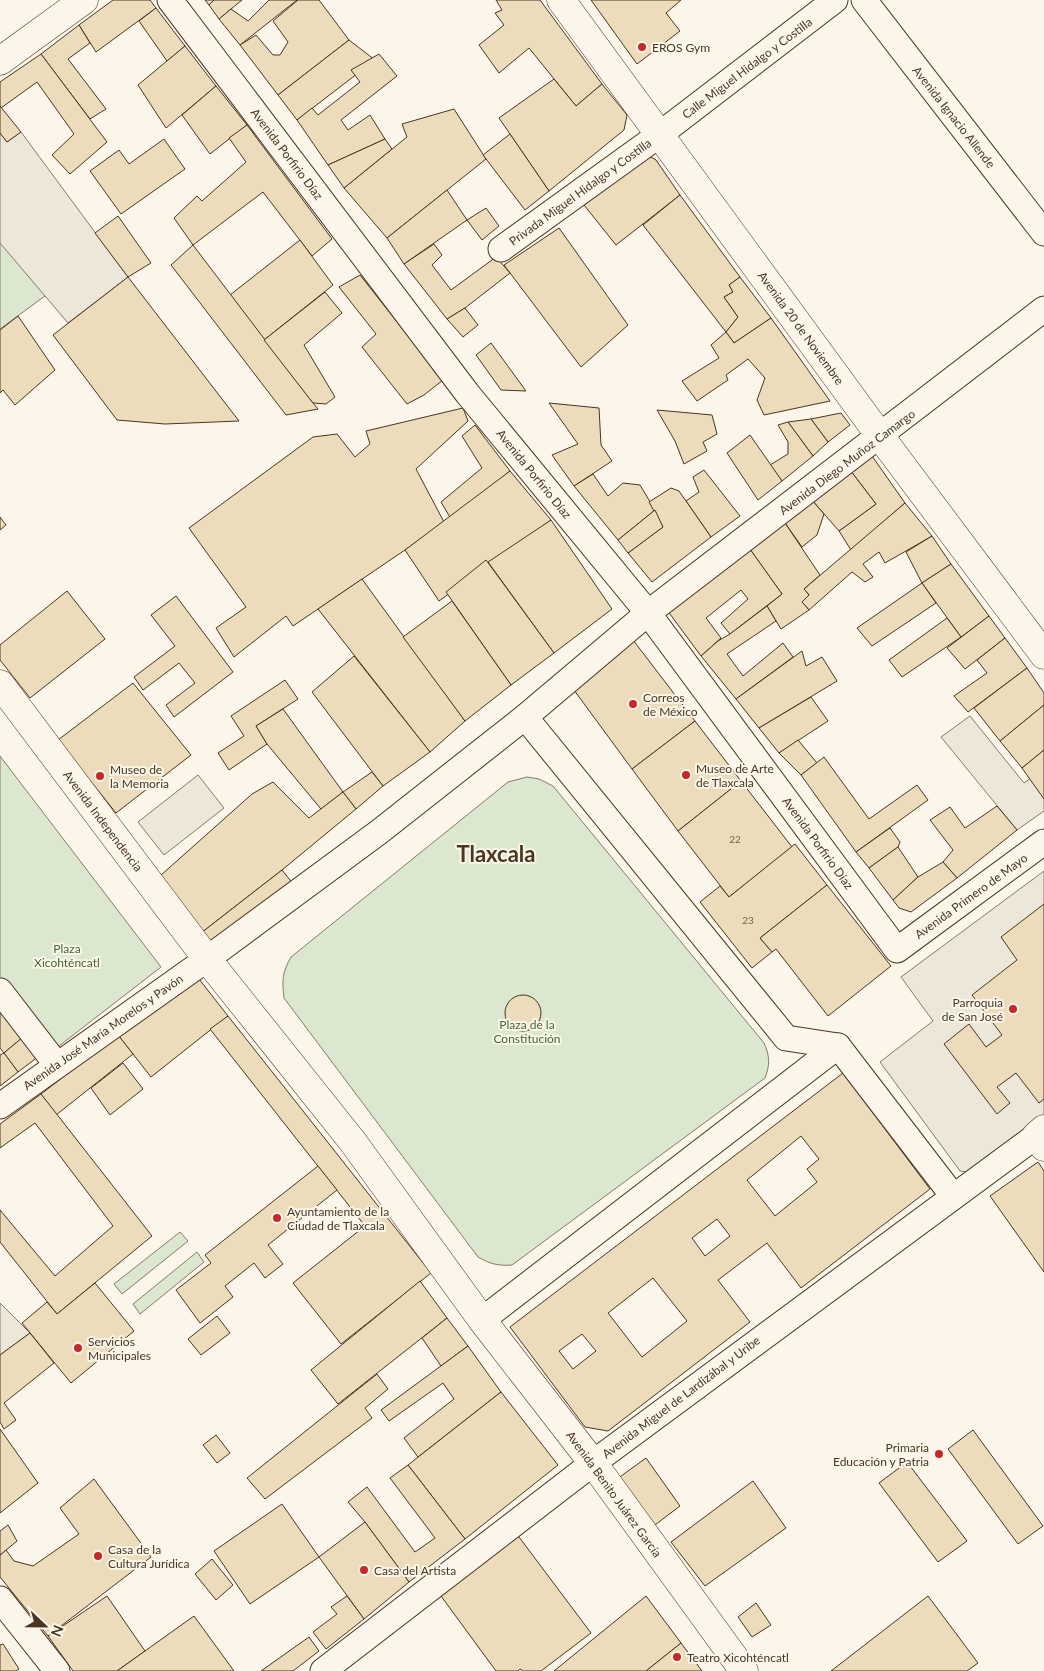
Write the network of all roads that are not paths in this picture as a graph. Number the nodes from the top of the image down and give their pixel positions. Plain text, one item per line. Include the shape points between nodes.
1 (84, 0) edge
2 (170, 0) edge
3 (561, 0) edge
4 (836, 0) edge
5 (864, 0) edge
6 (0, 62) edge
7 (659, 135) junction
8 (1044, 233) edge
9 (501, 249) dead end
10 (1044, 310) edge
11 (880, 436) junction
12 (648, 613) junction
13 (1044, 655) edge
14 (1, 686) edge
15 (525, 717) junction
16 (1044, 842) edge
17 (897, 950) joint
18 (207, 959) junction
19 (0, 991) edge
20 (838, 1046) junction
21 (57, 1065) junction
22 (0, 1106) edge
23 (1041, 1137) edge
24 (953, 1196) junction
25 (482, 1320) junction
26 (593, 1463) junction
27 (0, 1598) edge
28 (57, 1671) edge
29 (322, 1671) edge
30 (744, 1671) edge

1 - 6 main road
2 - 12 street, Avenida Porfirio Díaz via 467,393
3 - 7 main road, Avenida 20 de Noviembre
4 - 7 street, Calle Miguel Hidalgo y Costilla
5 - 8 street, Avenida Ignacio Allende
7 - 9 street, Privada Miguel Hidalgo y Costilla
7 - 11 main road, Avenida 20 de Noviembre
10 - 11 street, Avenida Diego Muñoz Camargo
11 - 12 street, Avenida Diego Muñoz Camargo
11 - 13 main road, Avenida 20 de Noviembre
12 - 15 street
12 - 17 street, Avenida Porfirio Díaz
14 - 18 main road, Avenida Independencia
15 - 18 street via 379,832
15 - 20 street via 786,1038
16 - 17 street, Avenida Primero de Mayo
18 - 21 street, Avenida José María Morelos y Pavón
18 - 25 main road via 343,1129
19 - 21 street
20 - 24 street
20 - 25 street
21 - 22 street, Avenida José María Morelos y Pavón
23 - 24 street, Avenida Miguel de Lardizábal y Uribe
24 - 26 street, Avenida Miguel de Lardizábal y Uribe
25 - 26 main road, Avenida Benito Juárez García
26 - 29 street, Avenida Miguel de Lardizábal y Uribe
26 - 30 main road, Avenida Benito Juárez García
27 - 28 street

